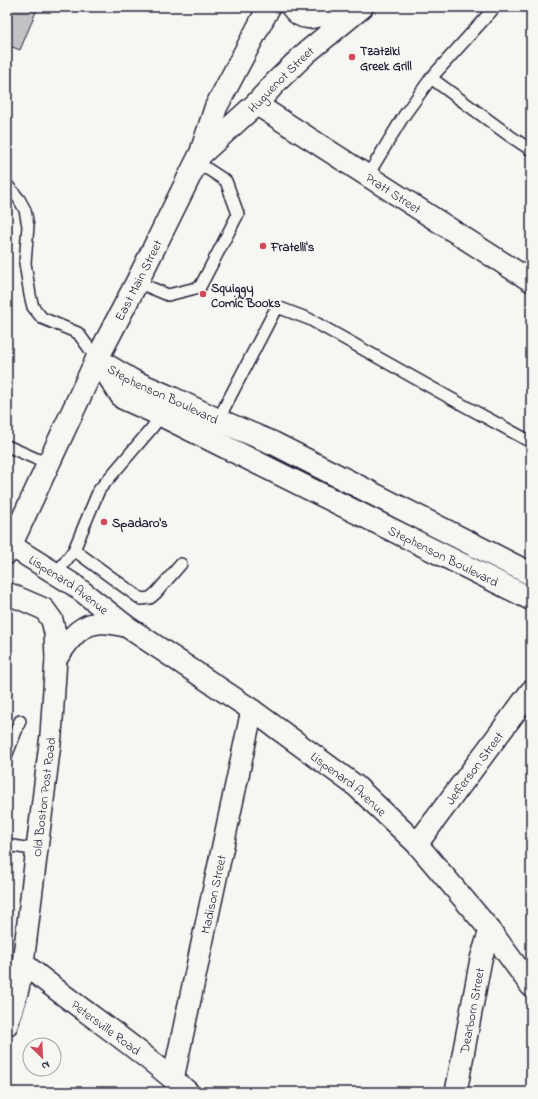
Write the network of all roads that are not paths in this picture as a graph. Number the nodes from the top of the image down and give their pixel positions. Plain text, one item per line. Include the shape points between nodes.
1 (292, 7) edge
2 (349, 7) edge
3 (362, 7) edge
4 (495, 7) edge
5 (265, 8) edge
6 (431, 78) junction
7 (256, 104) junction
8 (531, 150) edge
9 (199, 158) junction
10 (368, 176) junction
11 (7, 185) edge
12 (531, 281) edge
13 (137, 282) junction
14 (97, 359) junction
15 (167, 406) junction
16 (218, 420) junction
17 (531, 442) edge
18 (7, 446) edge
19 (48, 464) junction
20 (9, 549) edge
21 (74, 550) junction
22 (181, 564) dead end
23 (56, 574) junction
24 (531, 574) edge
25 (7, 593) edge
26 (531, 599) edge
27 (126, 626) junction
28 (56, 659) junction
29 (531, 691) edge
30 (252, 710) junction
31 (20, 721) dead end
32 (7, 754) edge
33 (417, 844) junction
34 (7, 845) edge
35 (37, 850) junction
36 (490, 930) junction
37 (17, 967) edge
38 (531, 986) edge
39 (7, 1025) edge
40 (181, 1085) edge
41 (456, 1092) edge

1 - 2 street via 302,17 312,18
3 - 7 street, Huguenot Street via 306,53
4 - 6 lane
5 - 9 street, East Main Street via 216,106
6 - 8 lane
6 - 10 lane via 403,117
7 - 9 street, Huguenot Street
7 - 10 street, Pratt Street
9 - 13 street, East Main Street
9 - 13 lane via 226,181 238,214 200,287 168,295
10 - 12 street, Pratt Street
11 - 14 lane via 25,210 28,226 25,263 33,307 42,318 78,333
13 - 14 street, East Main Street
14 - 15 street, Stephenson Boulevard via 123,398
14 - 19 street, East Main Street
15 - 16 street, Stephenson Boulevard
15 - 21 lane via 151,429 99,490
15 - 26 street, Stephenson Boulevard
16 - 17 lane via 274,312 280,308 309,319
16 - 24 street, Stephenson Boulevard via 273,443
18 - 19 lane
19 - 20 street, East Main Street
20 - 23 street, Lispenard Avenue
21 - 22 lane via 141,599 150,598 156,593
21 - 23 lane
23 - 27 street, Lispenard Avenue
25 - 28 street, Old Boston Post Road via 44,609 52,620
27 - 28 street, Lispenard Avenue via 106,622 83,627 71,637
27 - 30 street, Lispenard Avenue
28 - 35 street, Old Boston Post Road via 51,735
29 - 33 street, Jefferson Street
30 - 33 street, Lispenard Avenue via 356,786
30 - 40 street, Madison Street
31 - 32 lane
33 - 36 street, Lispenard Avenue
34 - 35 lane
35 - 37 street, Old Boston Post Road
36 - 38 street, Lispenard Avenue
36 - 41 street, Dearborn Street via 481,959
37 - 39 street, Old Boston Post Road via 18,989
37 - 40 street, Petersville Road via 49,985

